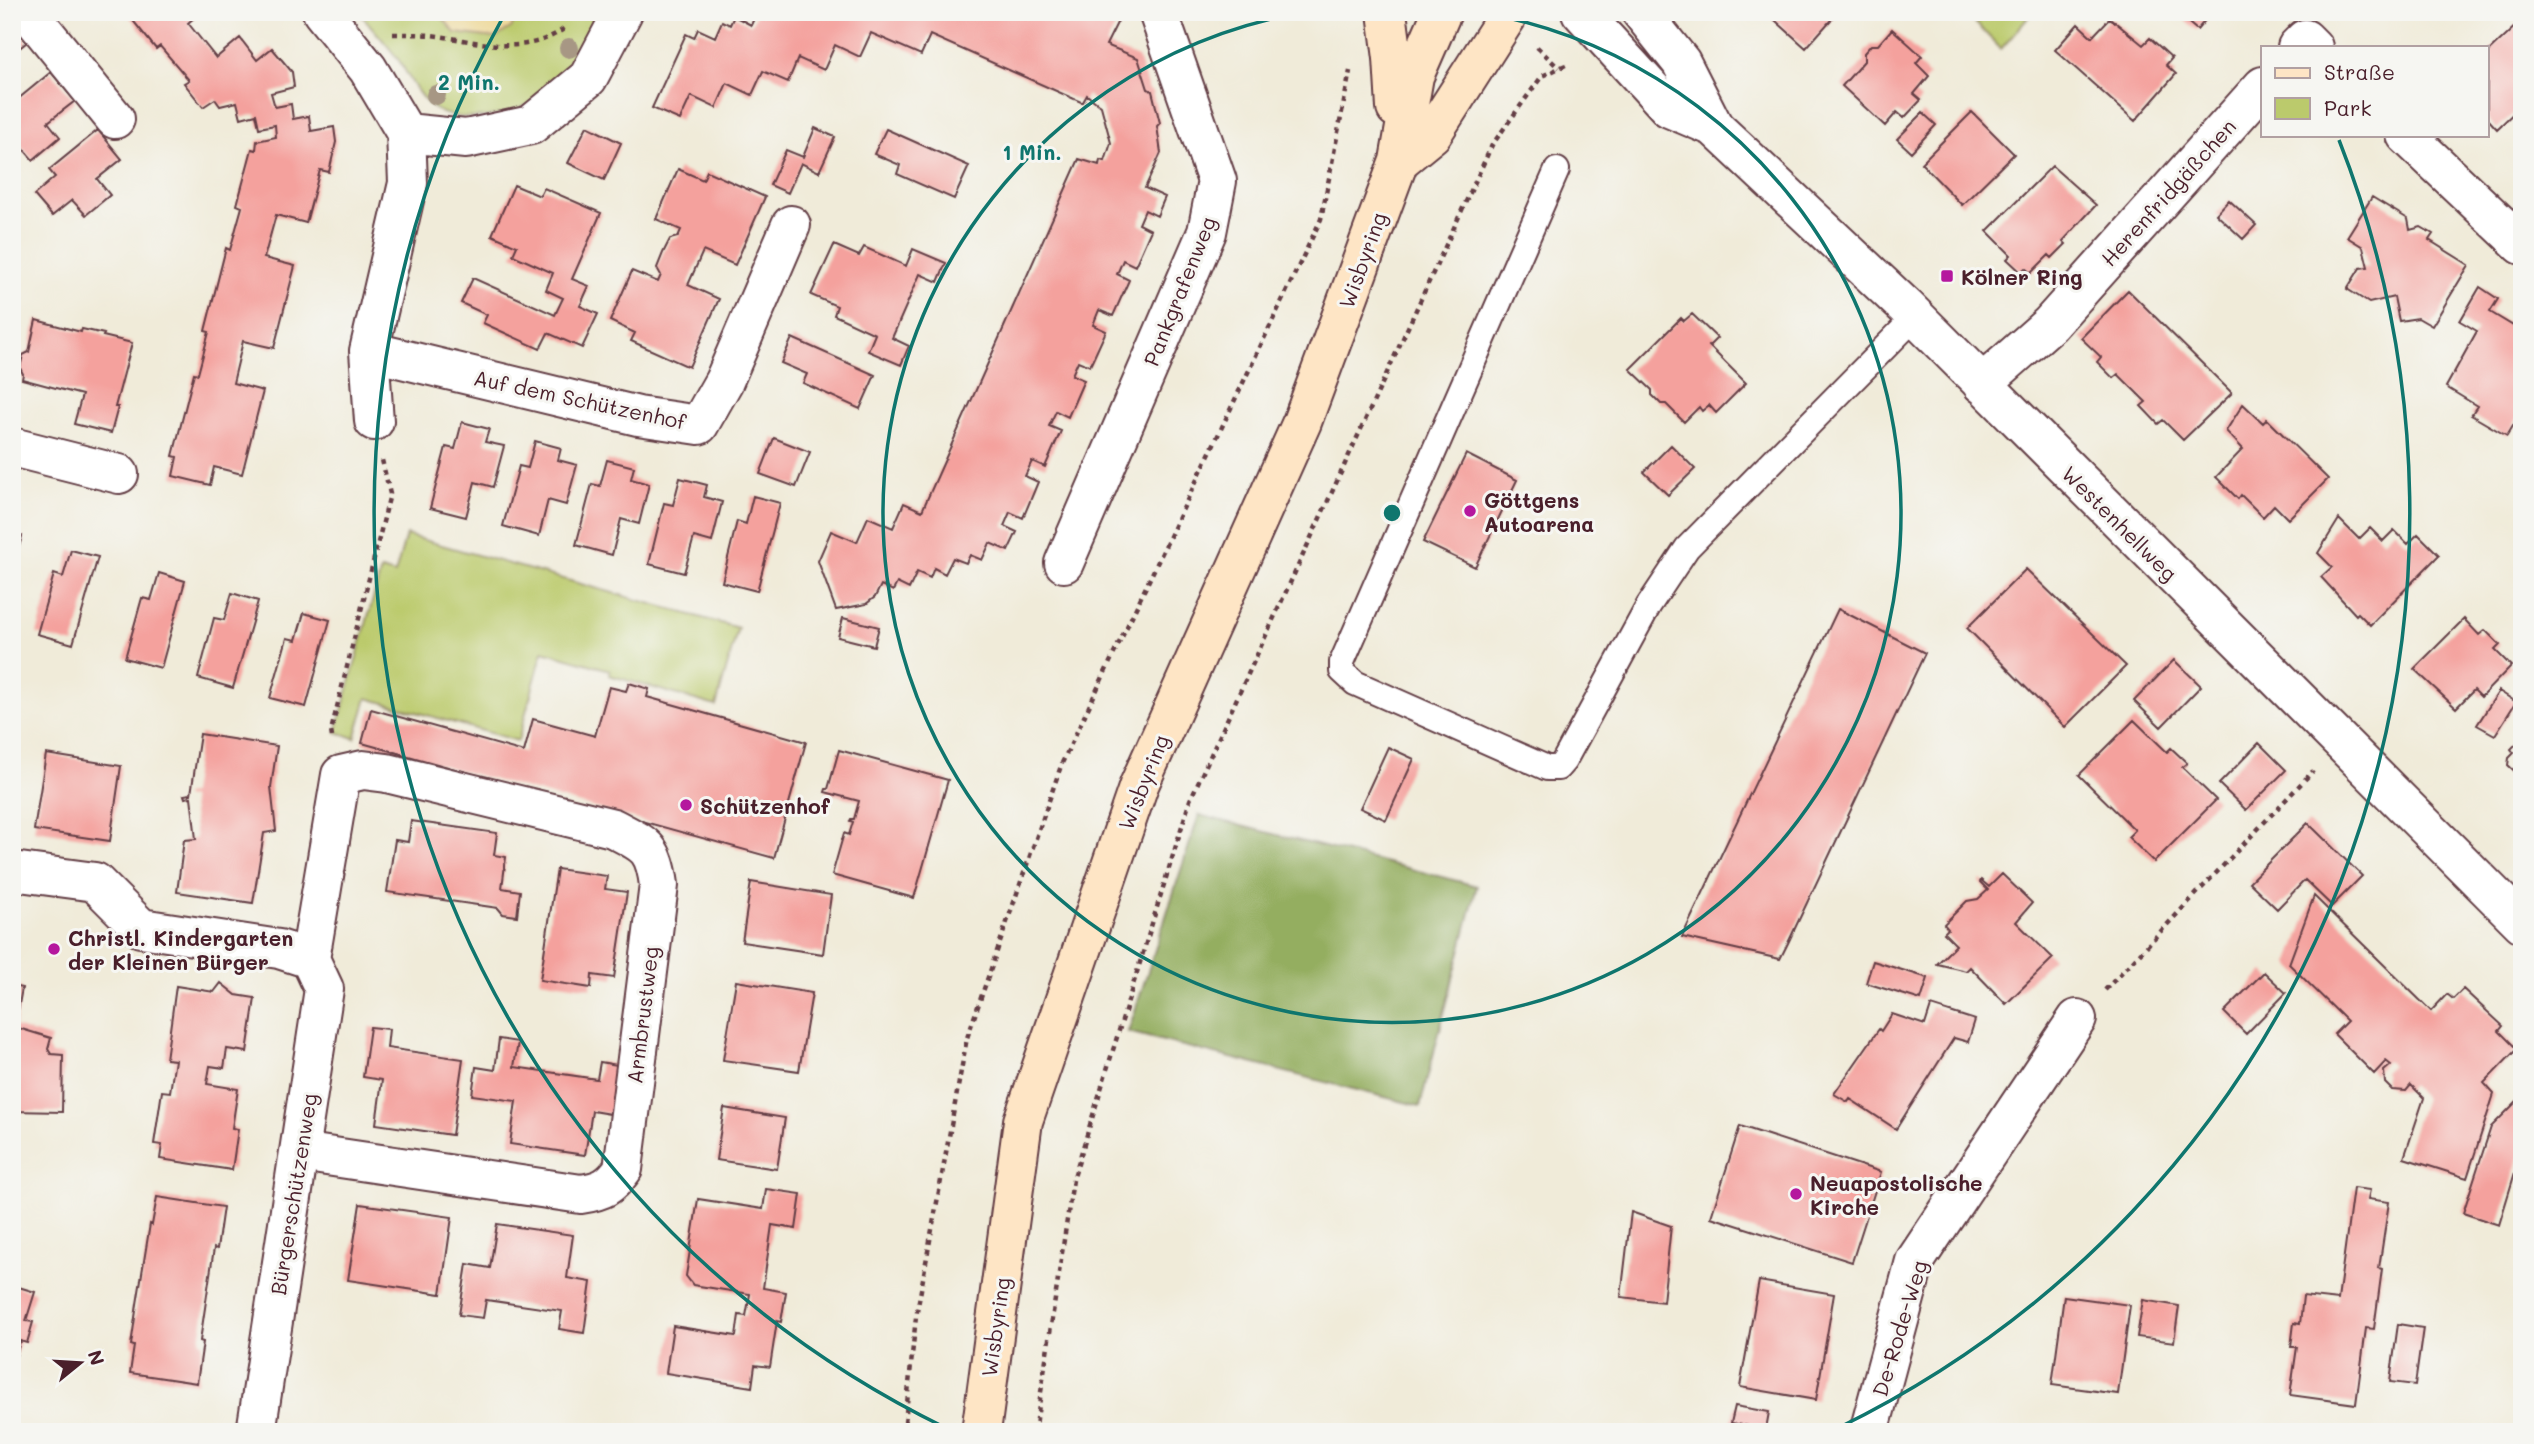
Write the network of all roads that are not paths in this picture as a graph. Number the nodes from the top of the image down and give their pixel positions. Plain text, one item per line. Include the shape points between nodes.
1 (27, 12) edge
2 (322, 12) edge
3 (623, 12) edge
4 (1158, 12) edge
5 (1387, 12) edge
6 (1442, 12) edge
7 (1510, 12) edge
8 (1641, 12) edge
9 (1591, 24) edge
10 (2261, 88) edge
11 (115, 119) dead end
12 (1714, 127) junction
13 (406, 133) junction
14 (2407, 136) edge
15 (1399, 161) junction
16 (1557, 170) dead end
17 (791, 225) dead end
18 (2522, 245) edge
19 (1915, 317) junction
20 (369, 351) junction
21 (1982, 384) junction
22 (374, 421) road end
23 (12, 447) edge
24 (119, 474) dead end
25 (1064, 563) dead end
26 (12, 871) edge
27 (2522, 923) edge
28 (310, 958) junction
29 (2077, 1019) road end
30 (300, 1153) junction
31 (257, 1432) edge
32 (981, 1432) edge
33 (1869, 1432) edge

1 - 11 street
2 - 13 street via 368,69
3 - 13 street via 588,78 531,125 466,139
4 - 25 street, Pankgrafenweg via 1217,181 1207,232
5 - 15 main road
6 - 15 main road, Wisbyring via 1414,76
7 - 15 main road via 1432,134
8 - 12 street, Westenhellweg via 1681,62
9 - 12 street, Westenhellweg via 1669,108
10 - 21 street, Herenfridgäßchen via 2050,324
12 - 19 street, Westenhellweg
13 - 20 street via 408,183
14 - 18 street
15 - 32 main road, Wisbyring via 1302,422 1139,785 1023,1121
16 - 19 lane via 1342,662 1342,671 1355,683 1548,768 1558,768 1564,761 1649,605 1687,548
17 - 20 street, Auf dem Schützenhof via 724,381 699,425 638,416
19 - 21 street, Westenhellweg
20 - 22 street
21 - 27 street, Westenhellweg
23 - 24 street
26 - 28 street via 95,882 141,928
28 - 30 street, Bürgerschützenweg via 324,989
28 - 30 street, Armbrustweg via 341,775 363,769 613,828 646,846 657,866 659,885 623,1169 614,1181 599,1191 581,1194
29 - 33 street, De-Rode-Weg via 1915,1261
30 - 31 street, Bürgerschützenweg

